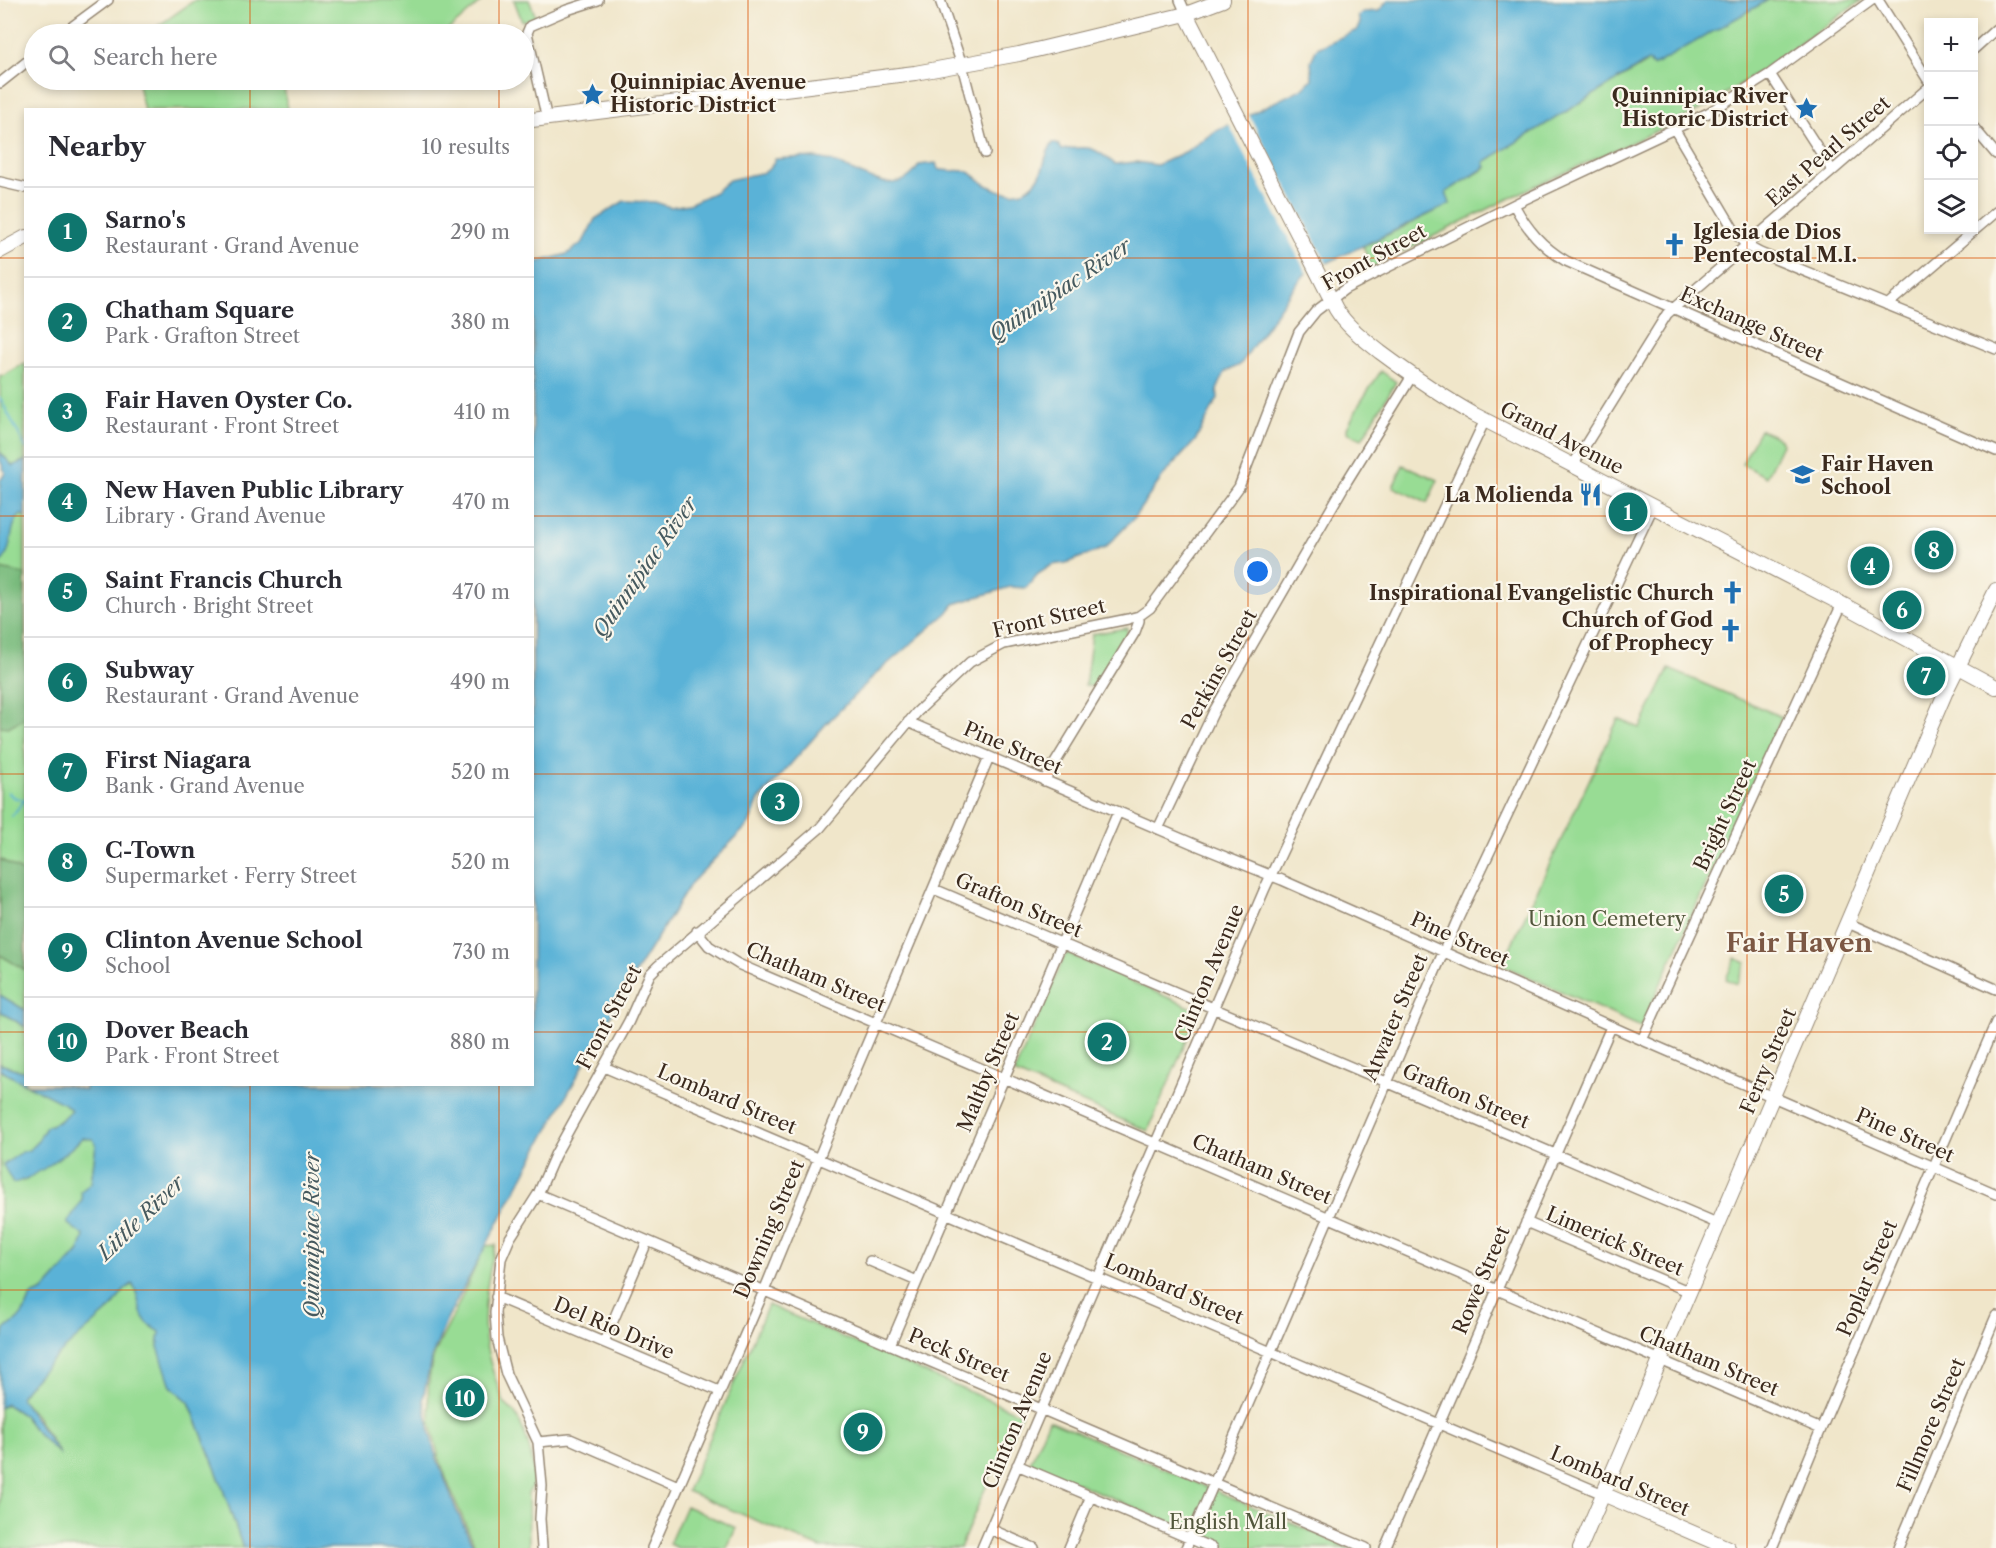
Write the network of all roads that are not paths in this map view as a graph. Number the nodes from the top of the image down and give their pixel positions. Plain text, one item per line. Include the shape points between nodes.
1 (108, 0) edge
2 (598, 0) edge
3 (940, 0) edge
4 (1180, 0) edge
5 (1223, 0) edge
6 (1872, 0) edge
7 (1878, 0) edge
8 (1186, 14) junction
9 (76, 24) edge
10 (534, 24) edge
11 (1996, 29) edge
12 (1978, 45) edge
13 (534, 63) edge
14 (24, 64) edge
15 (963, 68) junction
16 (1924, 72) edge
17 (1770, 74) junction
18 (0, 83) edge
19 (1924, 92) edge
20 (547, 119) junction
21 (534, 120) edge
22 (1675, 130) junction
23 (1978, 133) edge
24 (985, 153) dead end
25 (1996, 154) edge
26 (1832, 170) junction
27 (0, 182) edge
28 (24, 188) edge
29 (1514, 205) junction
30 (1996, 212) edge
31 (24, 238) edge
32 (1747, 246) junction
33 (0, 251) edge
34 (1331, 299) junction
35 (1887, 305) junction
36 (1673, 309) junction
37 (1996, 349) edge
38 (1412, 376) junction
39 (1485, 420) junction
40 (1996, 452) edge
41 (1573, 465) junction
42 (1653, 507) junction
43 (1996, 590) edge
44 (1842, 604) junction
45 (1138, 615) junction
46 (1958, 667) junction
47 (1996, 687) edge
48 (908, 722) junction
49 (989, 757) junction
50 (1044, 781) junction
51 (1118, 812) junction
52 (1158, 829) junction
53 (1271, 876) junction
54 (934, 889) junction
55 (1848, 923) junction
56 (697, 931) junction
57 (1062, 943) junction
58 (1443, 951) junction
59 (1996, 989) edge
60 (1213, 1008) junction
61 (1996, 1022) edge
62 (875, 1023) junction
63 (1611, 1027) junction
64 (1641, 1040) junction
65 (604, 1067) junction
66 (1005, 1078) junction
67 (1387, 1082) junction
68 (1774, 1096) junction
69 (1155, 1142) junction
70 (1556, 1154) junction
71 (818, 1159) junction
72 (1934, 1167) junction
73 (538, 1194) junction
74 (1996, 1194) edge
75 (946, 1214) junction
76 (1329, 1217) junction
77 (1526, 1222) junction
78 (1719, 1224) junction
79 (647, 1242) junction
80 (870, 1261) dead end
81 (1097, 1278) junction
82 (917, 1281) junction
83 (764, 1291) junction
84 (1497, 1291) junction
85 (1690, 1292) junction
86 (496, 1298) junction
87 (1996, 1316) edge
88 (604, 1342) junction
89 (890, 1345) junction
90 (1270, 1352) junction
91 (1661, 1360) junction
92 (719, 1391) junction
93 (1041, 1409) junction
94 (1439, 1424) junction
95 (1821, 1429) junction
96 (538, 1442) junction
97 (1017, 1465) junction
98 (1214, 1483) junction
99 (678, 1486) junction
100 (1603, 1494) junction
101 (1091, 1496) junction
102 (990, 1529) junction
103 (1188, 1543) edge
104 (542, 1548) edge
105 (652, 1548) edge
106 (982, 1548) edge
107 (1034, 1548) edge
108 (1069, 1548) edge
109 (1212, 1548) edge
110 (1366, 1548) edge
111 (1385, 1548) edge
112 (1580, 1548) edge
113 (1728, 1548) edge
114 (1772, 1548) edge
115 (1898, 1548) edge

1 - 9 street
2 - 10 street
3 - 15 street
4 - 8 street
5 - 8 main road
6 - 17 street, Front Street
7 - 16 street
8 - 15 main road
8 - 34 main road, Grand Avenue
11 - 12 street
13 - 20 street
14 - 18 street
15 - 20 main road
15 - 24 street
17 - 22 street, Front Street
17 - 26 street
19 - 26 street, East Pearl Street
20 - 21 main road
22 - 29 street, Front Street
22 - 32 street via 1737,236
23 - 25 street
26 - 32 street, East Pearl Street
27 - 28 street
29 - 34 street, Front Street
29 - 36 street, Exchange Street via 1534,236 1557,256
30 - 35 street
31 - 33 main road
32 - 35 street
32 - 36 street, East Pearl Street
34 - 38 main road, Grand Avenue via 1350,328
34 - 45 street, Front Street via 1299,332 1239,487 1158,598
35 - 37 street
36 - 40 street, Exchange Street
36 - 41 street, East Pearl Street
38 - 39 main road, Grand Avenue
38 - 52 street, Perkins Street via 1347,480 1214,711
39 - 41 main road, Grand Avenue
39 - 53 street, Clinton Avenue
41 - 42 main road, Grand Avenue
42 - 44 main road, Grand Avenue
42 - 58 street, Atwater Street
43 - 46 main road, Ferry Street
44 - 46 main road, Grand Avenue
44 - 64 street, Bright Street
45 - 48 street, Front Street via 994,648 963,667
45 - 50 street via 1135,632
46 - 47 main road, Grand Avenue
46 - 55 main road, Ferry Street
48 - 49 street, Pine Street
48 - 56 street, Front Street via 820,828
49 - 50 street, Pine Street
49 - 54 street, Downing Street
50 - 51 street, Pine Street
51 - 52 street, Pine Street
51 - 57 street, Maltby Street
52 - 53 street, Pine Street
53 - 58 street, Pine Street
53 - 60 street, Clinton Avenue
54 - 57 street, Grafton Street
54 - 62 street, Downing Street
55 - 59 street
55 - 68 main road, Ferry Street
56 - 62 street, Chatham Street via 709,946 738,964
56 - 65 street, Front Street via 650,974
57 - 60 street, Grafton Street
57 - 66 street, Maltby Street
58 - 63 street, Pine Street
58 - 67 street, Atwater Street
60 - 67 street, Grafton Street
60 - 69 street, Clinton Avenue
61 - 72 street, Poplar Street
62 - 66 street, Chatham Street
62 - 71 street, Downing Street
63 - 64 street, Pine Street
63 - 70 street, Rowe Street
64 - 68 street, Pine Street
65 - 71 street, Lombard Street
65 - 73 street, Front Street
66 - 69 street, Chatham Street
66 - 75 street, Maltby Street
67 - 70 street, Grafton Street
67 - 76 street, Atwater Street
68 - 72 street, Pine Street
68 - 78 main road, Ferry Street
69 - 76 street, Chatham Street
69 - 81 street, Clinton Avenue
70 - 77 street, Rowe Street
70 - 78 street, Grafton Street
71 - 75 street, Lombard Street
71 - 83 street, Downing Street
72 - 74 street, Pine Street
72 - 95 street, Poplar Street
73 - 79 street, Peck Street
73 - 86 street, Front Street via 501,1259
75 - 81 street, Lombard Street
75 - 82 street, Maltby Street
76 - 84 street, Chatham Street
76 - 90 street, Atwater Street
77 - 84 street, Rowe Street
77 - 85 street, Limerick Street
78 - 85 main road, Ferry Street
79 - 83 street, Peck Street
79 - 88 street
80 - 82 street
81 - 90 street, Lombard Street
81 - 93 street, Clinton Avenue
82 - 89 street, Maltby Street
83 - 89 street, Peck Street
83 - 92 street, Downing Street
84 - 91 street, Chatham Street
84 - 94 street, Rowe Street
85 - 91 main road, Ferry Street
86 - 88 street, Del Rio Drive
86 - 96 street, Front Street via 497,1338 506,1374
87 - 115 street, Fillmore Street
88 - 92 street, Del Rio Drive
89 - 93 street, Peck Street
90 - 94 street, Lombard Street
90 - 98 street, Atwater Street
91 - 95 street, Chatham Street
91 - 100 main road, Ferry Street
92 - 99 street, Downing Street
93 - 97 street, Clinton Avenue
93 - 98 street, Peck Street
94 - 100 street, Lombard Street
94 - 111 street, Rowe Street
95 - 114 street, Poplar Street
96 - 99 street via 570,1439
96 - 104 street, Front Street
97 - 101 street
97 - 102 street, Clinton Avenue
98 - 103 street, Atwater Street
98 - 110 street, Peck Street
99 - 105 street, Downing Street
100 - 112 main road, Ferry Street
100 - 113 main road, Lombard Street
101 - 103 street
101 - 108 street
102 - 106 street, Clinton Avenue
102 - 107 street
103 - 109 street

